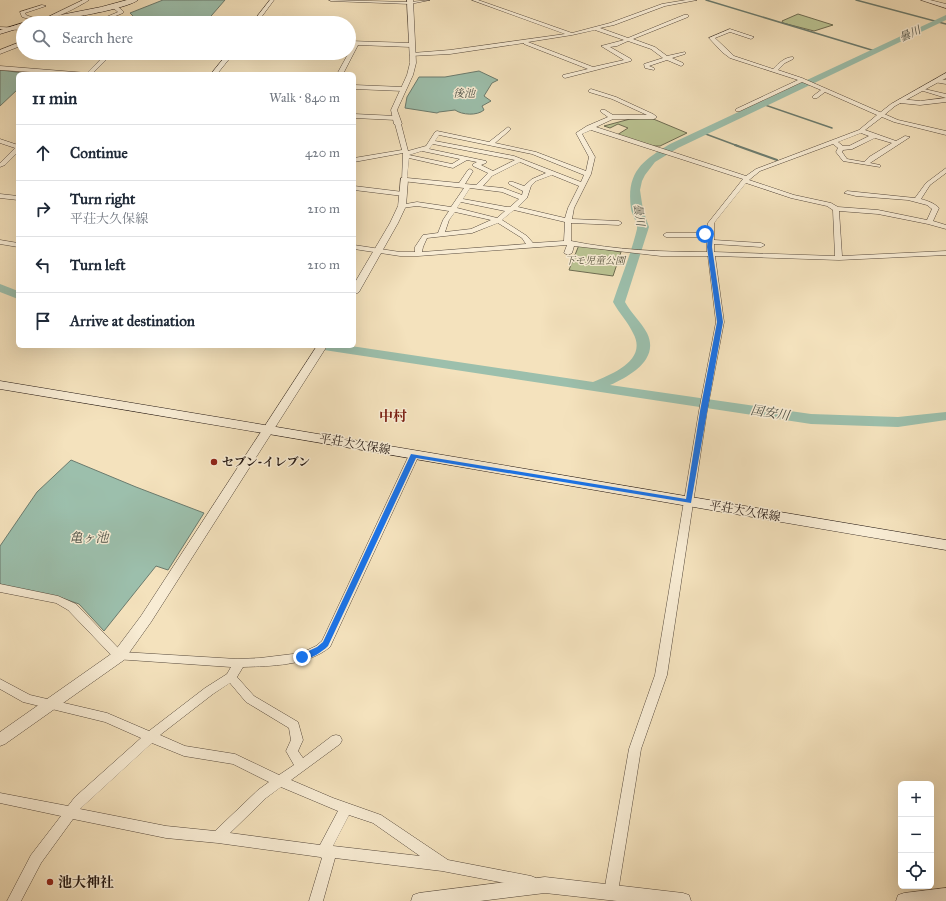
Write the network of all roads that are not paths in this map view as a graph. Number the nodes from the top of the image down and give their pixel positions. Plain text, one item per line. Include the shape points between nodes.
1 (87, 0) edge
2 (136, 0) edge
3 (272, 0) edge
4 (331, 0) edge
5 (428, 0) edge
6 (474, 0) edge
7 (695, 0) edge
8 (924, 0) edge
9 (410, 1) edge
10 (114, 6) junction
11 (946, 6) edge
12 (46, 7) dead end
13 (25, 16) edge
14 (52, 16) edge
15 (63, 16) edge
16 (111, 16) edge
17 (259, 16) edge
18 (686, 16) dead end
19 (16, 27) edge
20 (0, 28) edge
21 (13, 28) junction
22 (16, 28) edge
23 (597, 29) junction
24 (0, 32) edge
25 (572, 34) junction
26 (751, 37) dead end
27 (628, 39) junction
28 (526, 43) dead end
29 (356, 44) edge
30 (16, 45) edge
31 (411, 45) junction
32 (0, 52) edge
33 (683, 53) dead end
34 (412, 55) junction
35 (666, 58) junction
36 (791, 58) dead end
37 (103, 60) edge
38 (225, 60) edge
39 (347, 60) edge
40 (681, 64) dead end
41 (0, 68) edge
42 (593, 69) junction
43 (652, 69) dead end
44 (775, 70) junction
45 (36, 72) edge
46 (91, 72) edge
47 (216, 72) edge
48 (341, 72) edge
49 (565, 76) dead end
50 (946, 76) edge
51 (803, 81) junction
52 (936, 81) junction
53 (946, 82) edge
54 (356, 87) edge
55 (403, 89) junction
56 (922, 89) junction
57 (591, 90) dead end
58 (824, 90) junction
59 (946, 96) edge
60 (815, 97) dead end
61 (946, 100) edge
62 (900, 101) junction
63 (738, 110) dead end
64 (603, 111) dead end
65 (881, 115) junction
66 (356, 116) edge
67 (612, 117) junction
68 (397, 121) junction
69 (589, 127) junction
70 (508, 129) dead end
71 (861, 131) junction
72 (944, 131) edge
73 (875, 135) junction
74 (907, 137) dead end
75 (0, 141) edge
76 (834, 141) junction
77 (433, 142) junction
78 (489, 142) junction
79 (897, 143) junction
80 (16, 146) edge
81 (841, 148) junction
82 (16, 149) edge
83 (422, 150) junction
84 (479, 151) junction
85 (406, 154) junction
86 (499, 155) junction
87 (466, 158) junction
88 (356, 160) edge
89 (520, 160) junction
90 (484, 162) junction
91 (864, 164) junction
92 (0, 166) edge
93 (878, 166) dead end
94 (946, 170) edge
95 (470, 171) dead end
96 (493, 173) junction
97 (552, 173) junction
98 (588, 174) junction
99 (404, 180) junction
100 (746, 180) junction
101 (512, 183) dead end
102 (582, 184) junction
103 (464, 185) junction
104 (479, 186) junction
105 (356, 188) edge
106 (526, 190) junction
107 (847, 193) dead end
108 (402, 194) junction
109 (3, 196) edge
110 (16, 198) edge
111 (524, 198) junction
112 (458, 200) junction
113 (917, 200) junction
114 (0, 202) edge
115 (402, 206) junction
116 (514, 208) junction
117 (452, 209) junction
118 (836, 209) junction
119 (498, 220) junction
120 (568, 221) junction
121 (929, 222) junction
122 (619, 223) dead end
123 (946, 227) edge
124 (441, 233) junction
125 (666, 235) dead end
126 (710, 238) junction
127 (0, 242) edge
128 (569, 243) junction
129 (16, 244) edge
130 (530, 245) junction
131 (761, 245) dead end
132 (356, 247) edge
133 (379, 250) junction
134 (568, 253) dead end
135 (946, 253) edge
136 (418, 254) junction
137 (711, 254) junction
138 (840, 258) junction
139 (356, 289) edge
140 (321, 348) edge
141 (0, 385) edge
142 (270, 430) junction
143 (414, 455) junction
144 (689, 502) junction
145 (946, 545) edge
146 (0, 588) edge
147 (119, 656) junction
148 (237, 663) junction
149 (231, 677) junction
150 (0, 684) edge
151 (52, 704) junction
152 (150, 737) junction
153 (0, 740) edge
154 (336, 740) dead end
155 (301, 766) junction
156 (279, 781) junction
157 (0, 798) edge
158 (346, 808) junction
159 (71, 812) junction
160 (218, 837) junction
161 (327, 852) junction
162 (445, 866) junction
163 (545, 885) junction
164 (611, 892) junction
165 (946, 896) edge
166 (14, 901) edge
167 (316, 901) edge
168 (419, 901) edge
169 (683, 901) edge
170 (904, 901) edge

1 - 14 street
2 - 10 main road
3 - 17 street
4 - 9 street
5 - 9 street
6 - 25 street
7 - 23 street via 664,5
8 - 11 street
9 - 31 street
10 - 15 main road
10 - 16 street via 121,12
12 - 13 street via 22,12
18 - 27 street
19 - 21 main road
20 - 21 street
21 - 22 street
21 - 24 main road
23 - 25 street
23 - 27 street
25 - 34 street
26 - 44 street via 730,30 712,38 724,52
27 - 35 street via 653,48
27 - 42 street via 615,45 604,46 629,60
28 - 42 street
29 - 31 street
30 - 32 street
31 - 34 street
33 - 35 street
34 - 55 street via 410,75
35 - 40 street
35 - 43 street via 646,65
36 - 44 street
37 - 46 street
38 - 47 street
39 - 48 street
41 - 45 street
42 - 49 street
44 - 51 street
50 - 52 street
51 - 58 street
51 - 63 street
52 - 53 street
52 - 56 street
54 - 55 street
55 - 68 street via 394,110
56 - 59 street
56 - 62 street
57 - 67 street via 654,117
58 - 60 street
58 - 65 street
61 - 62 street via 920,103
62 - 65 street
64 - 67 street
65 - 71 street
65 - 72 street via 905,124
66 - 68 street
67 - 69 street
68 - 85 street
69 - 98 street via 579,132 592,157
69 - 100 street
70 - 78 street
71 - 73 street
71 - 76 street
73 - 79 street
73 - 81 street via 850,148
74 - 79 street
75 - 80 street
76 - 81 street
76 - 100 street via 758,170
77 - 78 street via 437,133
77 - 83 street
77 - 84 street
78 - 84 street
78 - 98 street via 534,153
79 - 91 street
81 - 91 street via 839,152 845,160
82 - 92 street
83 - 85 street
83 - 87 street
84 - 86 street
85 - 87 street via 454,166
85 - 88 street
85 - 99 street
86 - 89 street
86 - 90 street
87 - 90 street
89 - 96 street
89 - 97 street
90 - 96 street via 475,166
91 - 93 street
94 - 113 street via 928,184
95 - 103 street
96 - 104 street
97 - 102 street
97 - 106 street via 534,180
98 - 102 street
99 - 103 street
99 - 108 street
100 - 118 street via 789,196 829,204
100 - 126 street via 711,223
101 - 106 street
102 - 120 street
103 - 104 street
103 - 112 street
104 - 111 street via 503,190
105 - 108 street
106 - 111 street
107 - 113 street
108 - 115 street
109 - 110 street
109 - 114 street
111 - 116 street
112 - 116 street
112 - 117 street
113 - 121 street via 929,202 936,208
115 - 117 street via 417,204
115 - 133 street
116 - 119 street
116 - 120 street
117 - 119 street
117 - 124 street
118 - 121 street via 878,212
118 - 138 street
119 - 124 street via 472,231
119 - 130 street via 525,237
120 - 122 street
120 - 128 street
121 - 123 street
124 - 136 street via 425,236
125 - 126 street via 696,234
126 - 131 street
126 - 137 street
127 - 129 street
128 - 130 street
128 - 134 street
128 - 137 street via 638,253
130 - 136 street
132 - 133 street
133 - 136 street
133 - 139 street
135 - 138 street
137 - 138 street
137 - 144 street via 720,322
140 - 142 street
141 - 142 main road, 平荘大久保線
142 - 143 main road, 平荘大久保線
142 - 147 street
143 - 144 main road, 平荘大久保線
143 - 148 street via 326,644 302,657
144 - 145 main road, 平荘大久保線
144 - 164 street via 661,675 635,749
146 - 147 street via 58,600 72,607
147 - 148 street
147 - 151 street
148 - 149 street via 237,669
149 - 152 street
149 - 155 street via 250,699 294,725 297,740 292,751
150 - 151 street via 27,699
151 - 152 street via 107,718
151 - 153 street
152 - 156 street via 184,751 235,759
152 - 159 street via 96,785
154 - 155 street
155 - 156 street
156 - 158 street
156 - 160 street
157 - 159 street
158 - 161 street
158 - 162 street via 377,819
159 - 160 street via 166,832
159 - 166 street via 36,859
160 - 161 street
161 - 162 street
161 - 167 street
162 - 163 street
163 - 164 street
163 - 168 street
164 - 169 street
165 - 170 street

